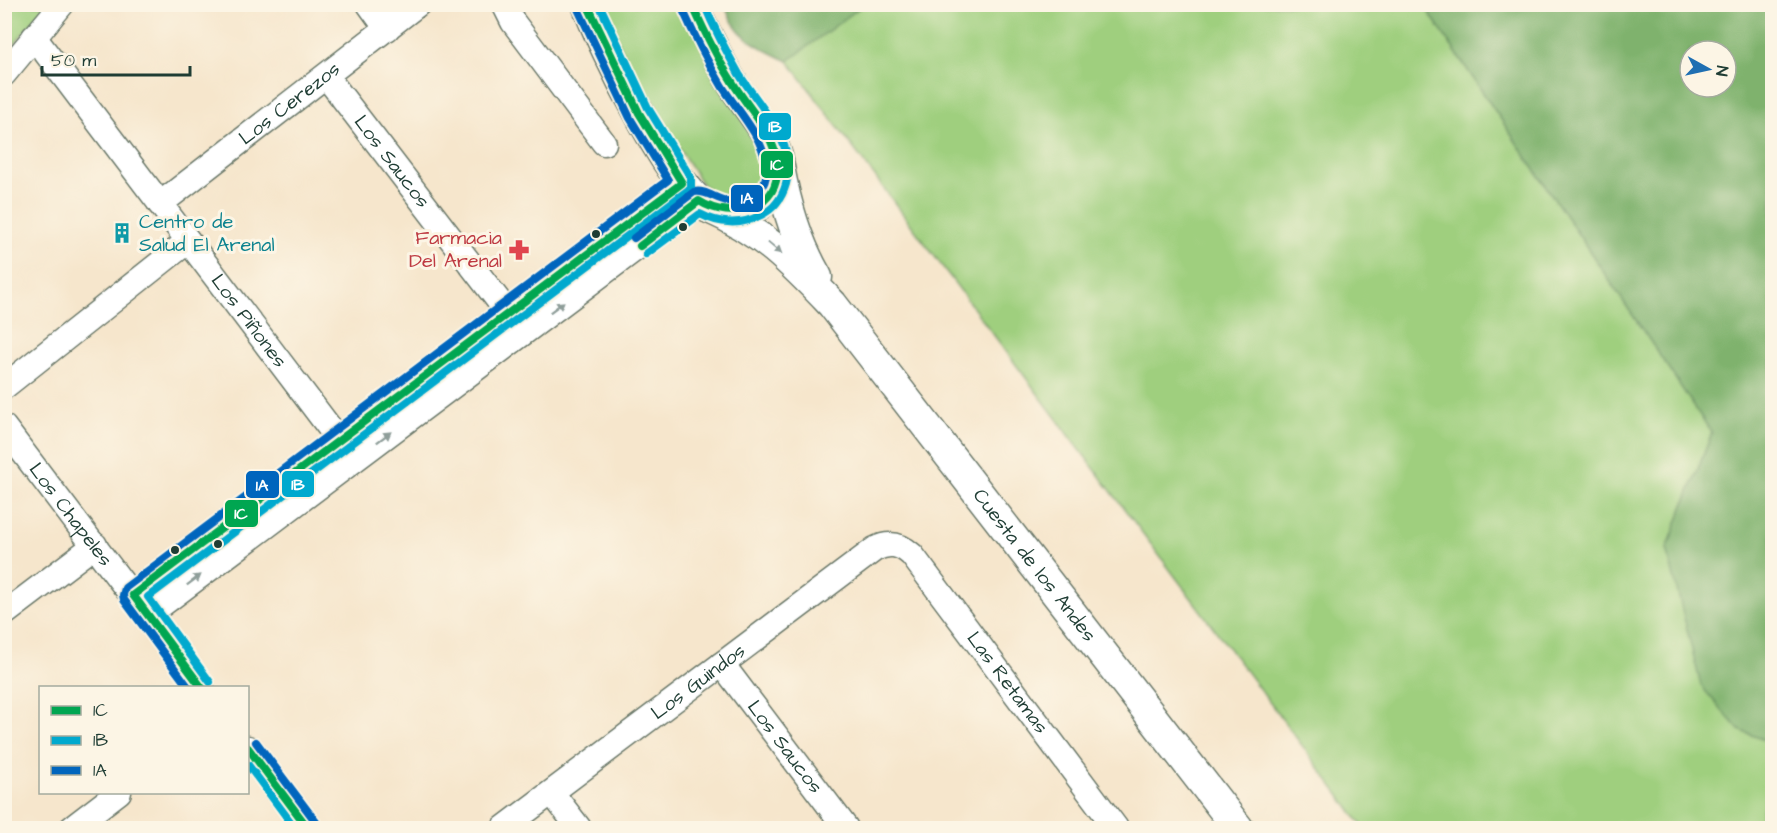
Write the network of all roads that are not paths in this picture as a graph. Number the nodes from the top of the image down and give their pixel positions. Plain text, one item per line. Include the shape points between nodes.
1 (62, 4) edge
2 (369, 4) edge
3 (418, 4) edge
4 (504, 4) edge
5 (587, 4) edge
6 (692, 4) edge
7 (387, 28) junction
8 (34, 37) junction
9 (4, 74) edge
10 (326, 76) junction
11 (604, 143) dead end
12 (778, 161) junction
13 (696, 197) junction
14 (160, 204) junction
15 (188, 241) junction
16 (832, 303) junction
17 (508, 313) junction
18 (523, 333) junction
19 (4, 387) edge
20 (4, 427) edge
21 (339, 440) junction
22 (354, 460) junction
23 (895, 544) joint
24 (95, 545) junction
25 (133, 595) junction
26 (4, 614) edge
27 (148, 615) junction
28 (723, 664) junction
29 (201, 686) edge
30 (249, 749) edge
31 (552, 793) junction
32 (117, 794) edge
33 (80, 826) edge
34 (308, 828) edge
35 (504, 828) edge
36 (579, 828) edge
37 (846, 828) edge
38 (1116, 828) edge
39 (1238, 828) edge

1 - 8 street
2 - 7 street
3 - 7 street, Los Cerezos
4 - 11 street via 513,22
5 - 13 main road via 639,113
6 - 12 main road, Cuesta de los Andes
7 - 10 street, Los Cerezos
8 - 9 street
8 - 14 street, Los Piñones
10 - 14 street, Los Cerezos
10 - 17 street, Los Saucos
12 - 13 main road via 776,184 756,207 727,212
12 - 16 main road, Cuesta de los Andes via 797,236
13 -> 16 main road, Cuesta de los Andes via 773,245
13 - 17 street
18 -> 13 street
14 - 15 street, Los Piñones
15 - 19 street
15 - 21 street, Los Piñones
16 - 39 main road, Cuesta de los Andes
17 - 18 street, Los Saucos
17 - 21 street
22 -> 18 street
20 - 24 street, Los Chapeles
21 - 22 street, Los Piñones
21 - 25 street
27 -> 22 street
23 - 28 street, Los Guindos via 875,549
23 - 38 street, Las Retamas via 912,555
24 - 25 street, Los Chapeles
24 - 26 street
25 - 27 street, Los Chapeles
27 - 29 street, Los Chapeles
28 - 31 street, Los Guindos
28 - 37 street, Los Saucos
30 - 34 street
31 - 35 street, Los Guindos
31 - 36 street
32 - 33 street

